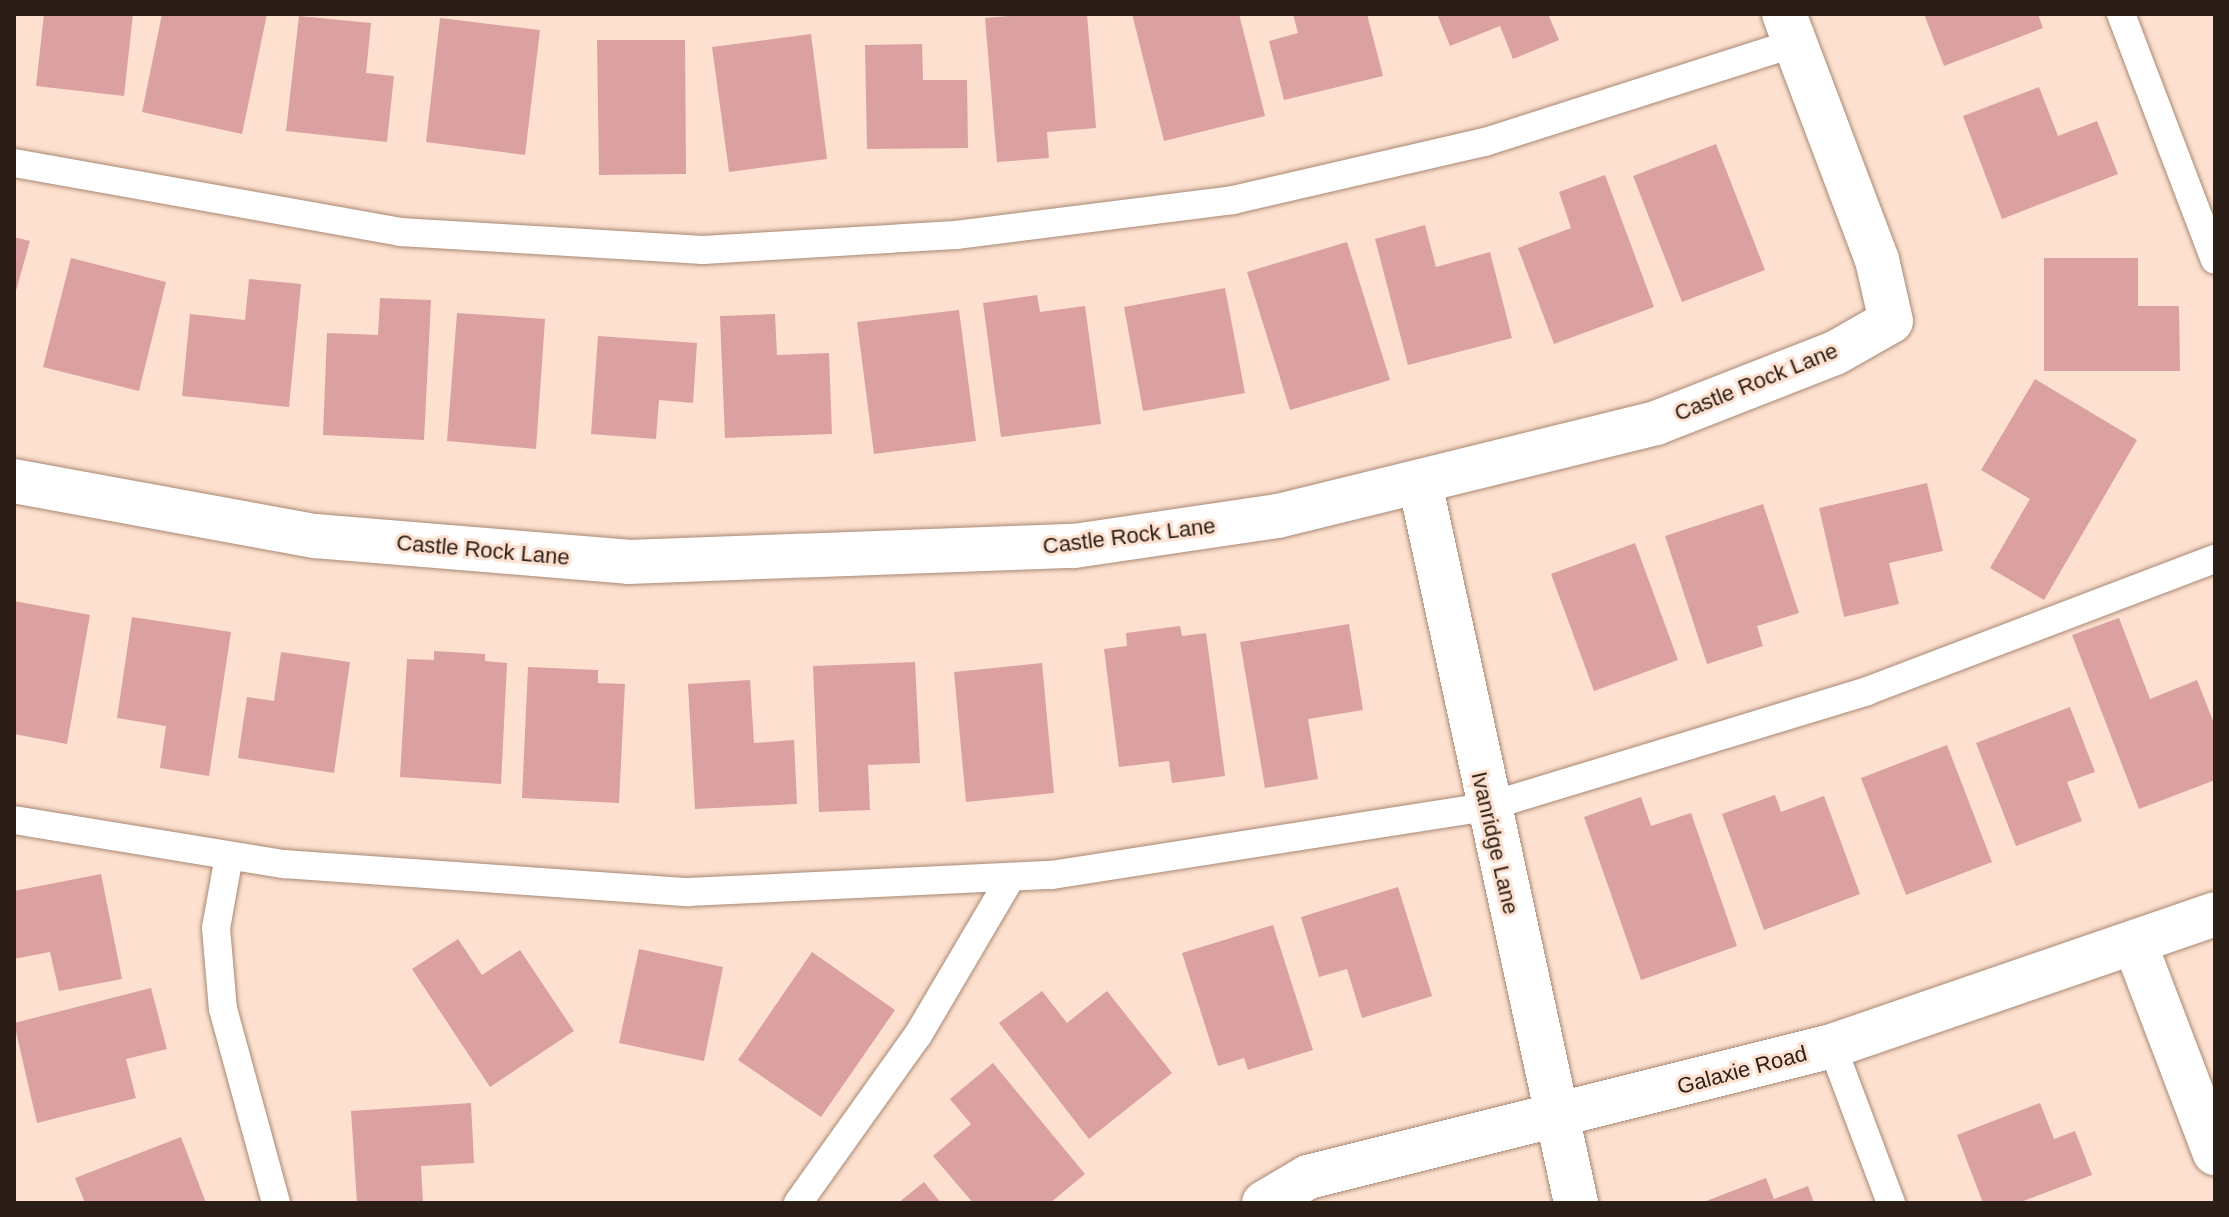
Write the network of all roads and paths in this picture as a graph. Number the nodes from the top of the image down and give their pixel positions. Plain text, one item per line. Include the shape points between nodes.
1 (2121, 14) edge
2 (1789, 28) edge
3 (14, 163) edge
4 (2215, 260) edge
5 (14, 481) edge
6 (1420, 483) junction
7 (2215, 559) edge
8 (1486, 807) junction
9 (14, 820) edge
10 (229, 856) junction
11 (1011, 877) junction
12 (2215, 914) edge
13 (2135, 944) junction
14 (1832, 1046) junction
15 (1557, 1113) junction
16 (2215, 1153) edge
17 (276, 1203) edge
18 (798, 1203) edge
19 (1264, 1203) edge
20 (1576, 1203) edge
21 (1891, 1203) edge

1 - 4 lane
2 - 3 lane via 1485,142 1233,200 956,235 703,250 400,232
2 - 6 street, Castle Rock Lane via 1877,260 1891,321 1835,353 1656,423
5 - 6 street, Castle Rock Lane via 315,536 628,562 1074,546 1278,516
6 - 8 street, Ivanridge Lane
7 - 8 lane via 1867,691
8 - 11 lane
8 - 15 street, Ivanridge Lane
9 - 10 lane
10 - 11 lane via 688,892
10 - 17 lane via 216,928 223,1009
11 - 18 lane via 918,1035
12 - 13 street, Galaxie Road
13 - 14 street, Galaxie Road
13 - 16 street
14 - 15 street, Galaxie Road via 1735,1074
14 - 21 lane
15 - 19 street, Galaxie Road via 1308,1177
15 - 20 street, Ivanridge Lane

